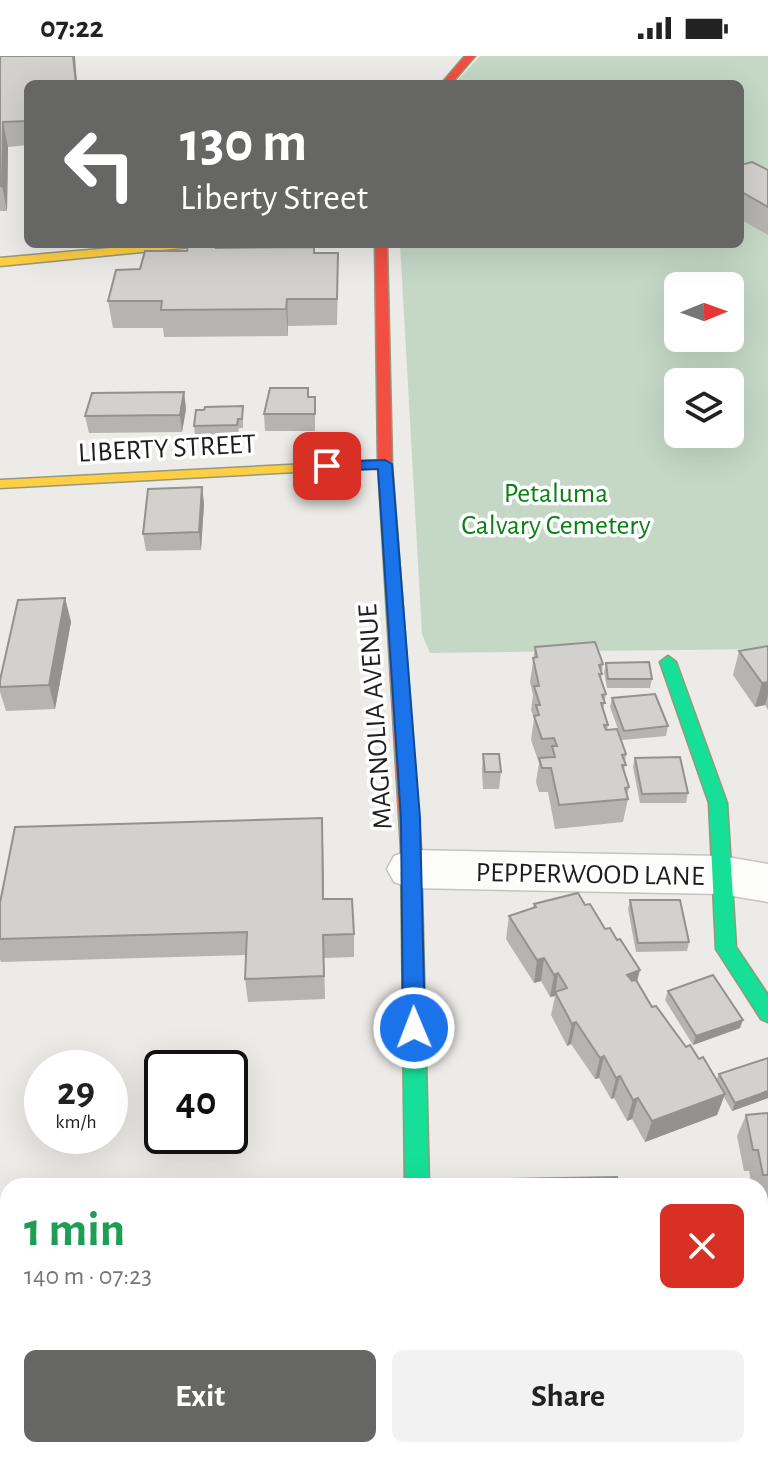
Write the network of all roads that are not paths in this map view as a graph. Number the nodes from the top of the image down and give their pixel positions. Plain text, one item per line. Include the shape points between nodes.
1 (470, 56) edge
2 (449, 80) edge
3 (149, 248) edge
4 (381, 248) edge
5 (0, 262) edge
6 (385, 464) junction
7 (0, 484) edge
8 (668, 662) dead end
9 (411, 869) junction
10 (721, 875) junction
11 (768, 883) edge
12 (768, 1013) edge
13 (417, 1178) edge

1 - 2 street
3 - 5 street
4 - 6 street, MAGNOLIA AVENUE
6 - 7 street, LIBERTY STREET
6 - 9 street, MAGNOLIA AVENUE
8 - 10 street via 718,803
9 - 10 street, PEPPERWOOD LANE
9 - 13 street, MAGNOLIA AVENUE
10 - 11 street, PEPPERWOOD LANE
10 - 12 street via 726,949

